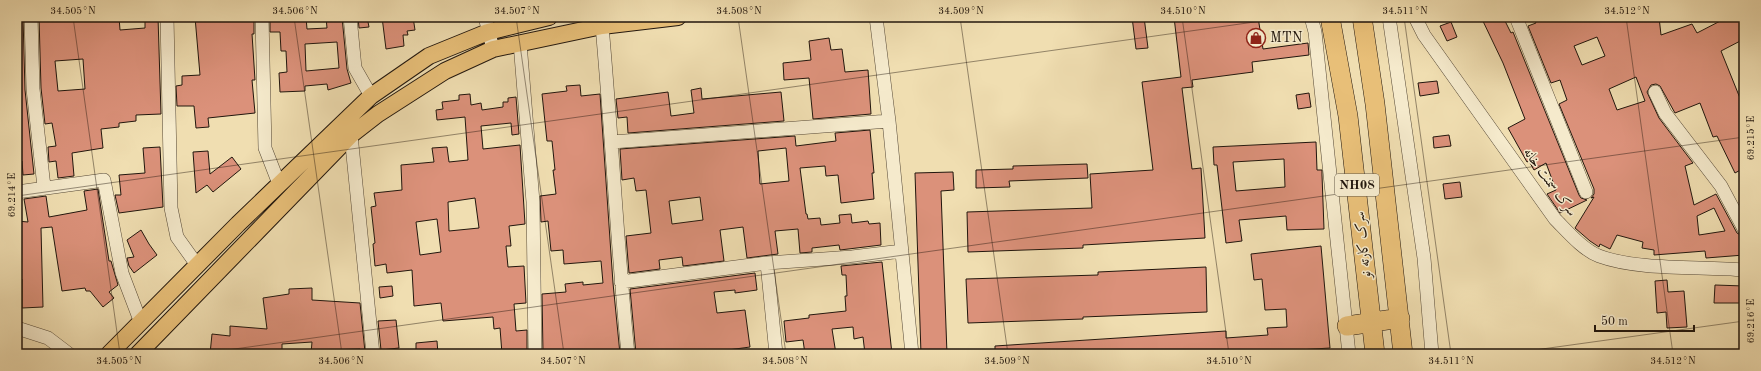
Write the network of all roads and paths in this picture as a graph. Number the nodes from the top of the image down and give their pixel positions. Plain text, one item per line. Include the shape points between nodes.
1 (31, 17) edge
2 (167, 17) edge
3 (262, 17) edge
4 (350, 17) edge
5 (549, 17) edge
6 (678, 17) edge
7 (876, 17) edge
8 (1311, 17) edge
9 (1330, 17) edge
10 (1362, 17) edge
11 (1389, 17) edge
12 (1415, 17) edge
13 (1516, 17) edge
14 (486, 24) edge
15 (602, 26) junction
16 (520, 43) junction
17 (493, 50) junction
18 (1655, 92) dead end
19 (371, 96) junction
20 (889, 121) junction
21 (350, 135) junction
22 (612, 142) junction
23 (1384, 178) junction
24 (1356, 181) junction
25 (279, 184) junction
26 (44, 187) junction
27 (17, 192) edge
28 (1586, 192) dead end
29 (1744, 229) edge
30 (902, 251) junction
31 (767, 263) junction
32 (197, 265) junction
33 (1744, 270) edge
34 (621, 282) junction
35 (1400, 318) junction
36 (141, 322) junction
37 (1372, 322) junction
38 (1347, 326) junction
39 (17, 328) edge
40 (69, 354) edge
41 (109, 354) edge
42 (138, 354) edge
43 (373, 354) edge
44 (535, 354) edge
45 (628, 354) edge
46 (776, 354) edge
47 (912, 354) edge
48 (1349, 354) edge
49 (1375, 354) edge
50 (1403, 354) edge
51 (1432, 354) edge

1 - 26 street via 34,90
2 - 32 street via 171,208 177,237
3 - 25 street via 265,148
4 - 19 street via 355,68
5 - 14 main road
6 - 15 main road
7 - 20 street
8 - 38 street via 1315,32
9 - 24 highway, سرک کارته نو / NH08 via 1348,116
10 - 23 highway, سرک کارته نو / NH08
11 - 51 street via 1424,258
12 - 33 street, سرک سمنت خانه via 1424,34 1555,219 1575,240 1598,256 1630,263
13 - 28 street
14 - 17 street
14 - 19 main road via 429,56
15 - 16 main road
15 - 22 street
16 - 17 main road
16 - 44 street via 533,202
17 - 21 main road via 446,71
18 - 29 street via 1665,113 1721,186
19 - 25 main road
20 - 22 street
20 - 30 street
21 - 42 main road
21 - 43 street
22 - 34 street
23 - 24 highway
23 - 35 highway, سرک کارته نو / NH08
24 - 37 highway, سرک کارته نو / NH08
25 - 32 main road
26 - 27 street
26 - 36 street via 104,180 122,273
30 - 31 street
30 - 47 street
31 - 34 street
31 - 46 street
32 - 36 main road
34 - 45 street
35 - 37 highway
35 - 50 highway, سرک کارته نو / NH08
36 - 41 main road
37 - 38 highway
37 - 49 highway, سرک کارته نو / NH08
38 - 48 street
39 - 40 street via 48,338

